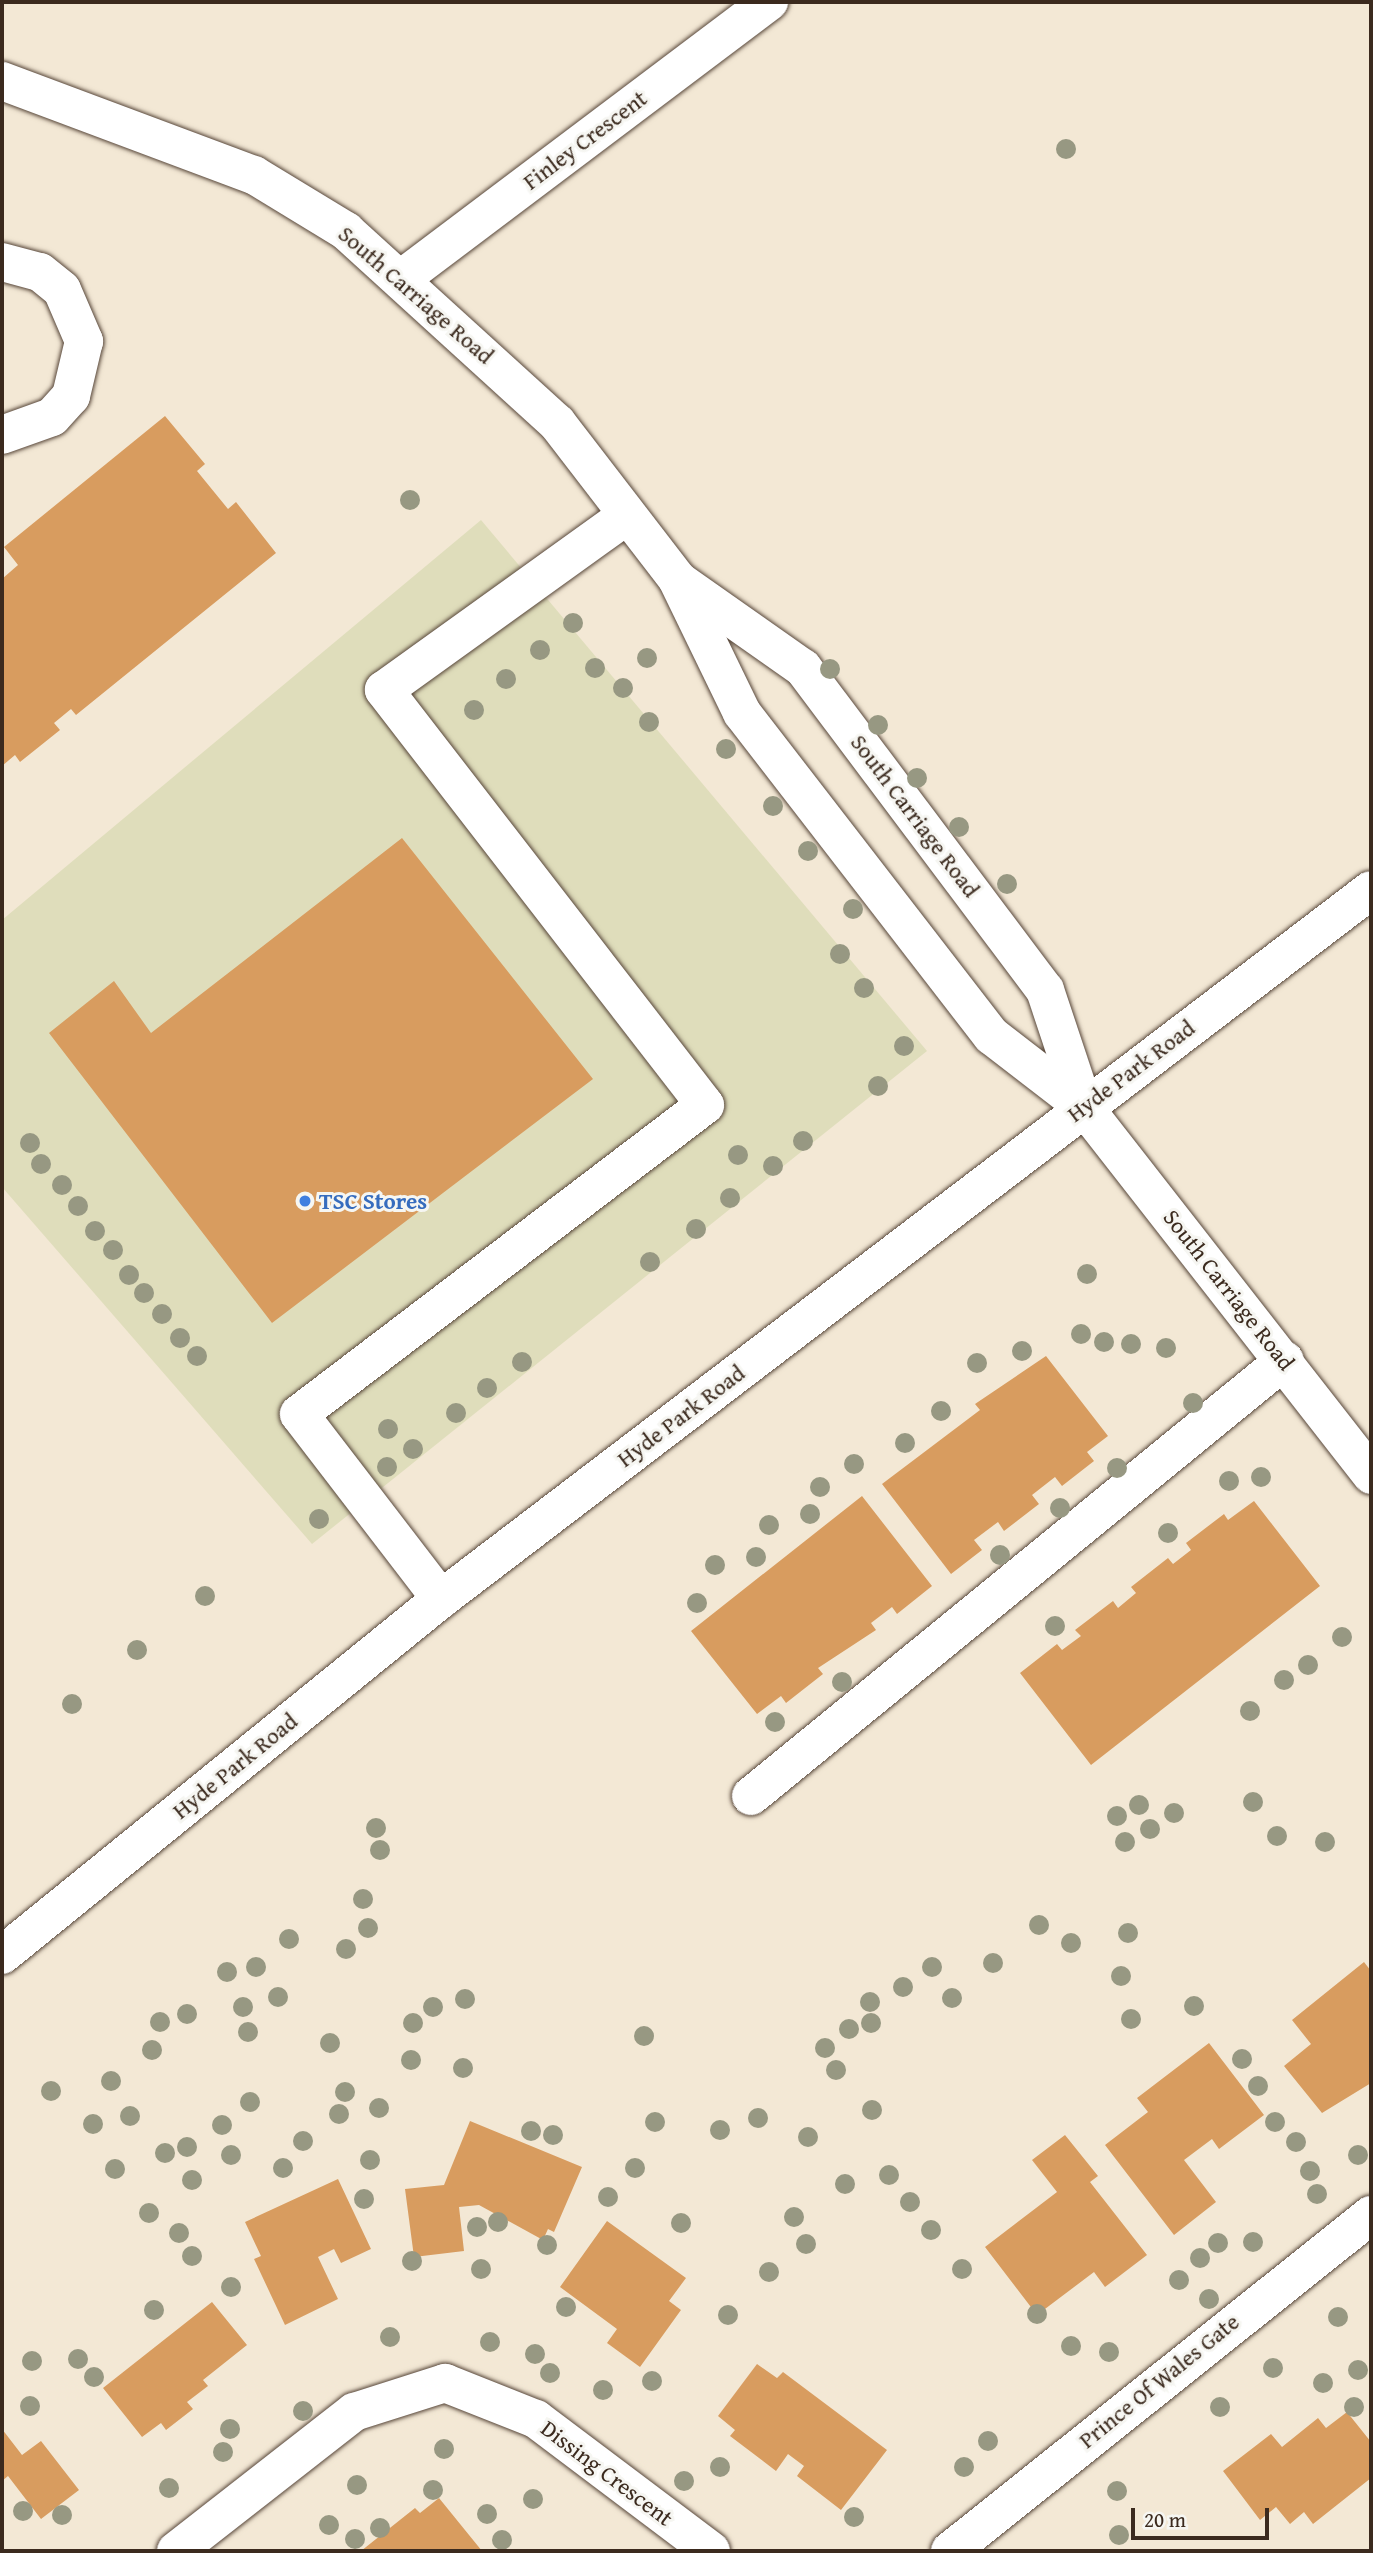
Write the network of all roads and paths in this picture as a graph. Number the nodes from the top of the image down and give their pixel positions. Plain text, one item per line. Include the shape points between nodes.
1 (769, 2) edge
2 (2, 81) edge
3 (2, 262) edge
4 (401, 279) junction
5 (2, 435) edge
6 (626, 516) junction
7 (677, 579) junction
8 (1371, 890) edge
9 (1084, 1107) junction
10 (1284, 1360) junction
11 (1371, 1475) edge
12 (441, 1599) junction
13 (751, 1796) dead end
14 (2, 1955) edge
15 (1371, 2215) edge
16 (176, 2551) edge
17 (711, 2551) edge
18 (950, 2551) edge

1 - 4 street, Finley Crescent
2 - 4 street, South Carriage Road via 254,174 346,231
3 - 5 street via 40,272 62,290 84,341 71,396 52,416
4 - 6 street, South Carriage Road via 557,423
6 - 7 street, South Carriage Road
6 - 12 street via 384,690 705,1105 299,1415
7 - 9 street, South Carriage Road via 742,713 775,756 992,1036
7 - 9 street, South Carriage Road via 803,668 1045,990
8 - 9 street, Hyde Park Road
9 - 10 street, South Carriage Road
9 - 12 street, Hyde Park Road
10 - 11 street, South Carriage Road
10 - 13 street
12 - 14 street, Hyde Park Road
15 - 18 street, Prince Of Wales Gate
16 - 17 street, Dissing Crescent via 354,2412 445,2383 536,2419

